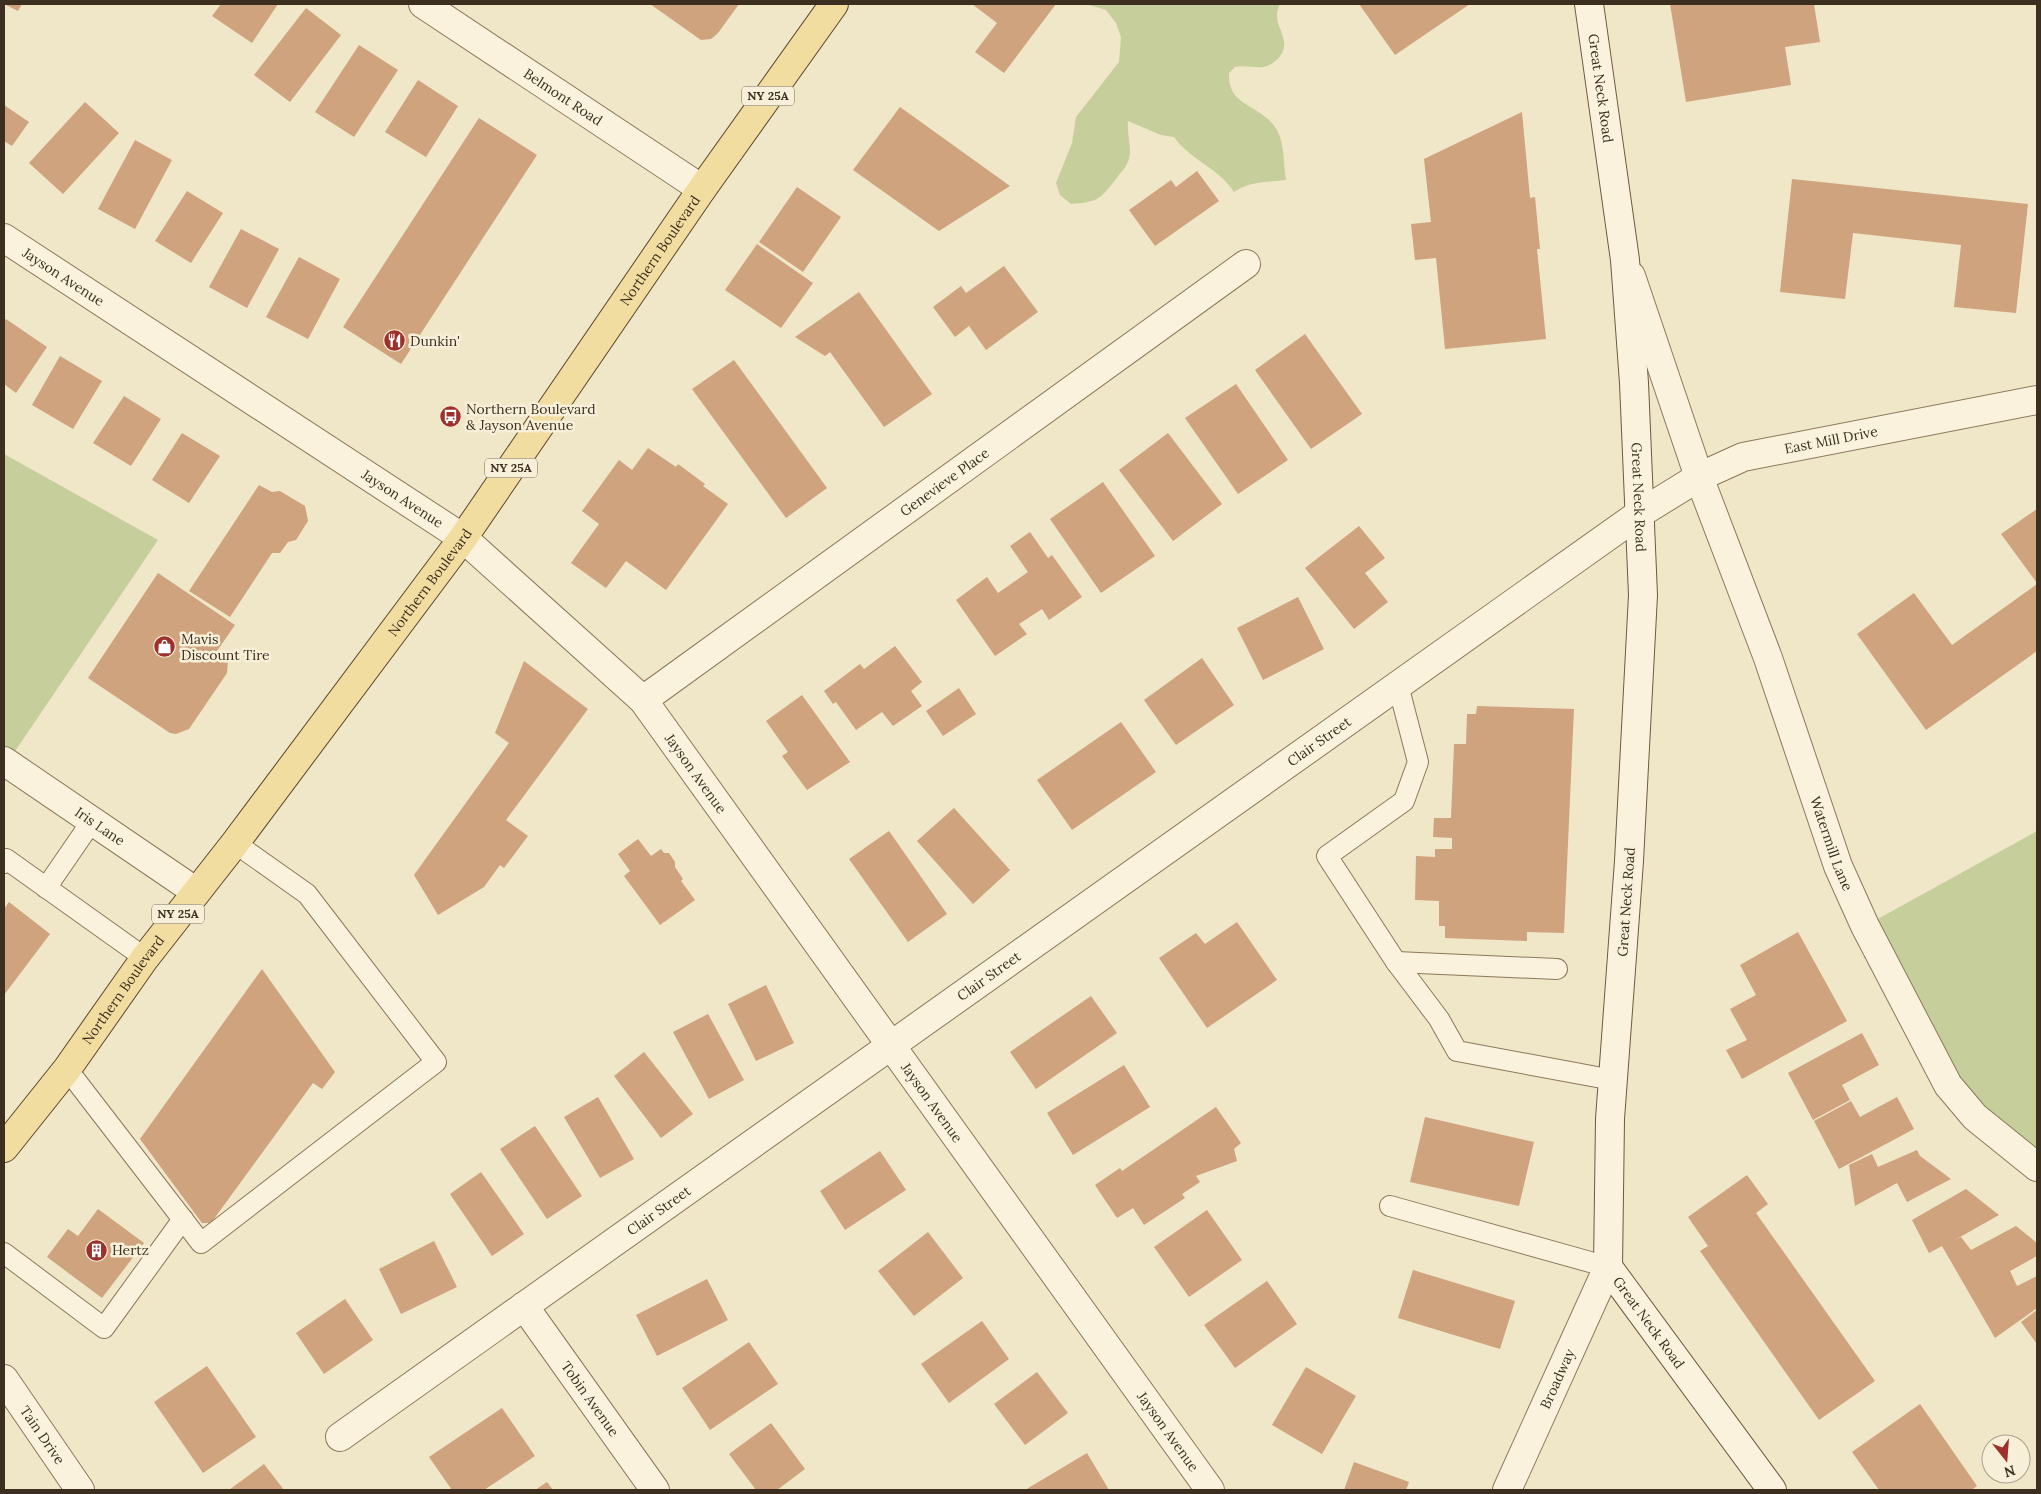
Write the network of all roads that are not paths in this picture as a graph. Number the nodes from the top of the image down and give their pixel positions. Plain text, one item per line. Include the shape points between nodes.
1 (423, 4) edge
2 (834, 4) edge
3 (1589, 4) edge
4 (702, 189) junction
5 (4, 238) edge
6 (1625, 260) junction
7 (1246, 264) dead end
8 (2037, 400) edge
9 (1699, 477) junction
10 (1639, 514) junction
11 (463, 538) junction
12 (1398, 685) junction
13 (643, 700) junction
14 (4, 761) edge
15 (92, 821) junction
16 (235, 843) junction
17 (4, 863) edge
18 (46, 888) junction
19 (195, 891) junction
20 (145, 958) junction
21 (1396, 962) junction
22 (1557, 969) dead end
23 (891, 1046) junction
24 (67, 1069) junction
25 (1613, 1080) junction
26 (4, 1148) edge
27 (2037, 1167) edge
28 (1390, 1206) dead end
29 (182, 1218) junction
30 (4, 1253) edge
31 (1608, 1267) junction
32 (524, 1306) junction
33 (4, 1379) edge
34 (340, 1437) dead end
35 (80, 1490) edge
36 (655, 1490) edge
37 (1210, 1490) edge
38 (1507, 1490) edge
39 (1772, 1490) edge

1 - 4 street, Belmont Road
2 - 4 main road, Northern Boulevard / NY 25A
3 - 6 street, Great Neck Road
4 - 11 main road, Northern Boulevard / NY 25A
5 - 11 street, Jayson Avenue
6 - 9 street, Great Neck Road
6 - 10 street, Great Neck Road
7 - 13 street, Genevieve Place
8 - 9 street, East Mill Drive via 1743,457
9 - 10 street, East Mill Drive
9 - 27 street, Watermill Lane via 1768,658 1838,866 1864,926 1948,1086 1976,1117
10 - 12 street, Clair Street
10 - 25 street, Great Neck Road via 1643,595
11 - 13 street, Jayson Avenue
11 - 16 main road, Northern Boulevard / NY 25A
12 - 21 lane via 1418,762 1404,801 1327,856
12 - 23 street, Clair Street
13 - 23 street, Jayson Avenue
14 - 15 street, Iris Lane
15 - 18 lane
15 - 19 street, Iris Lane
16 - 19 main road, Northern Boulevard / NY 25A
16 - 29 lane via 307,894 436,1062 201,1243
17 - 18 lane via 6,859
18 - 20 lane
19 - 20 main road, Northern Boulevard / NY 25A
20 - 24 main road, Northern Boulevard / NY 25A
21 - 22 lane
21 - 25 lane via 1439,1019 1457,1051
23 - 32 street, Clair Street
23 - 37 street, Jayson Avenue
24 - 26 main road, Northern Boulevard / NY 25A
24 - 29 lane
25 - 31 street, Great Neck Road
28 - 31 lane
29 - 30 lane via 104,1328
31 - 38 street, Broadway
31 - 39 street, Great Neck Road
32 - 34 street, Clair Street
32 - 36 street, Tobin Avenue
33 - 35 street, Tain Drive

